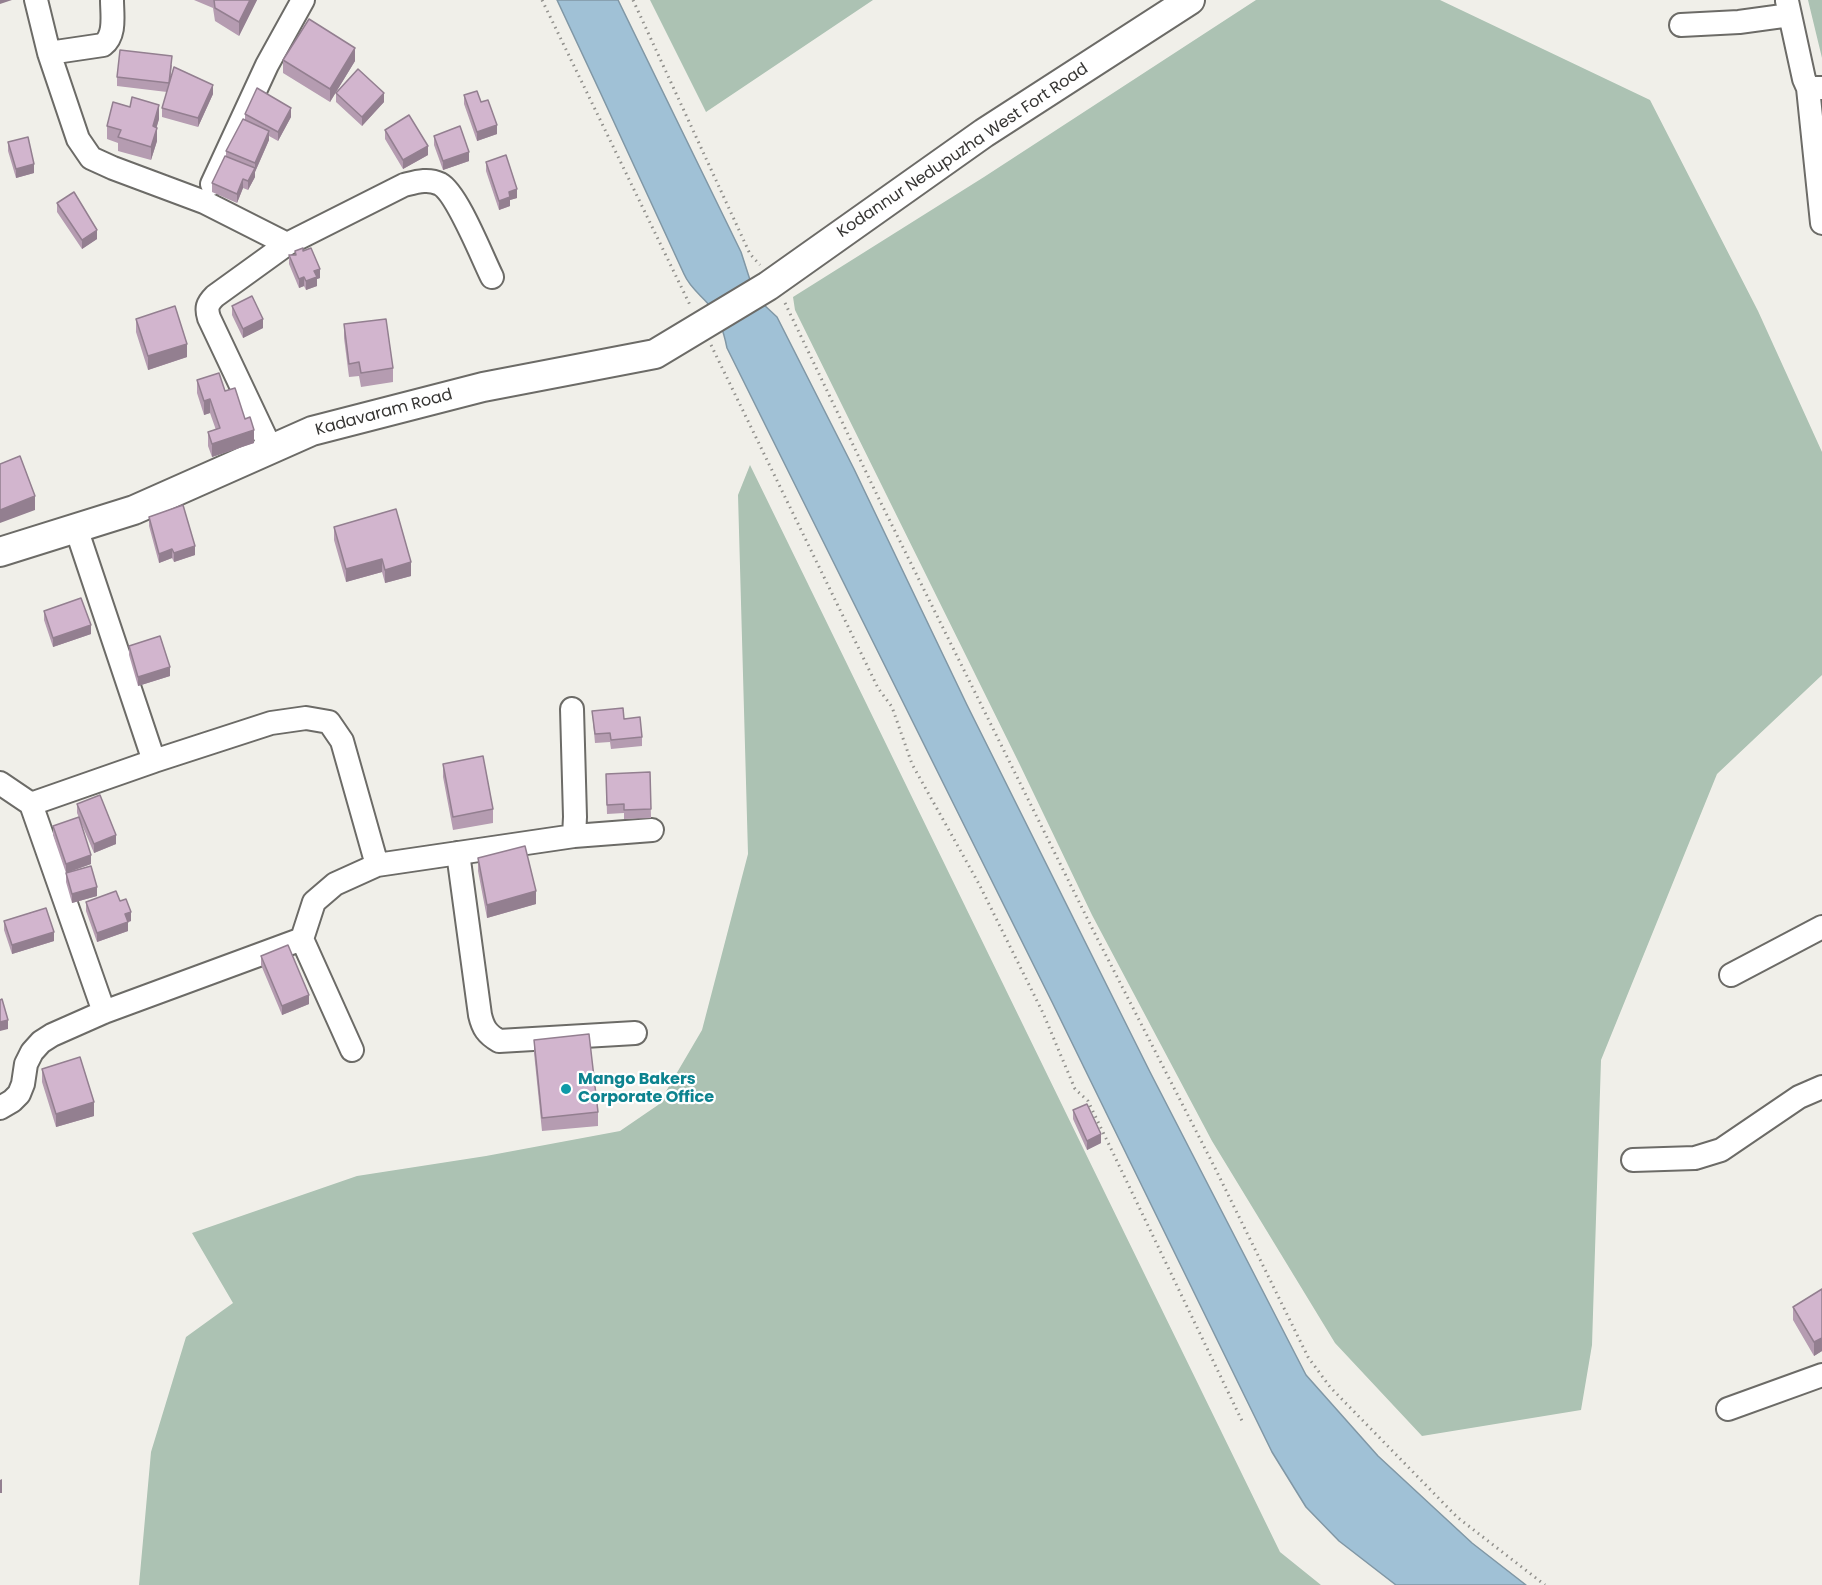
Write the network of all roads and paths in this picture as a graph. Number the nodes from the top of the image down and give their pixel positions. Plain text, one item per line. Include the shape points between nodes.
1 (36, 0) edge
2 (112, 0) edge
3 (303, 0) edge
4 (542, 0) edge
5 (633, 0) edge
6 (1190, 0) edge
7 (1788, 7) edge
8 (1681, 25) dead end
9 (49, 53) junction
10 (1815, 88) edge
11 (204, 202) junction
12 (1822, 223) edge
13 (287, 244) junction
14 (492, 277) dead end
15 (772, 284) junction
16 (704, 325) junction
17 (271, 450) junction
18 (76, 528) junction
19 (0, 552) edge
20 (572, 709) dead end
21 (154, 761) junction
22 (0, 783) edge
23 (31, 804) junction
24 (652, 830) dead end
25 (574, 836) junction
26 (458, 853) junction
27 (377, 865) junction
28 (1822, 927) edge
29 (302, 939) junction
30 (1731, 975) dead end
31 (104, 1012) junction
32 (635, 1032) dead end
33 (352, 1050) dead end
34 (1822, 1087) edge
35 (0, 1108) edge
36 (1633, 1160) dead end
37 (1822, 1375) edge
38 (1728, 1409) dead end
39 (1242, 1423) dead end
40 (1545, 1585) edge

1 - 9 street
2 - 9 street via 110,40 103,45
3 - 11 street via 267,64
4 - 16 path via 682,292
5 - 15 path via 750,254
6 - 15 main road, Kodannur Nedupuzha West Fort Road via 984,133
7 - 8 street via 1738,22
7 - 10 street via 1804,79
9 - 11 street via 78,139 91,158
10 - 12 street
11 - 13 street
13 - 14 street via 404,185 423,180 440,184 453,196
13 - 17 street via 215,296 207,309
15 - 16 main road, Kadavaram Road
15 - 40 path via 1308,1357 1330,1387 1457,1517
16 - 17 main road, Kadavaram Road via 655,354 483,387 312,431
16 - 39 path via 878,688 892,707 912,764 979,884 1075,1089 1088,1101
17 - 18 main road, Kadavaram Road via 134,510
18 - 19 main road, Kadavaram Road
18 - 21 street
20 - 25 street
21 - 23 street
21 - 27 street via 271,723 306,718 329,723 342,741
22 - 23 street
23 - 31 street
24 - 25 street
25 - 26 street
26 - 27 street
26 - 32 street via 480,1015 489,1035 499,1041
27 - 29 street via 335,884 314,902
28 - 30 street
29 - 31 street
29 - 33 street
31 - 35 street via 41,1042 26,1064 19,1094
34 - 36 street via 1799,1097 1721,1150 1695,1158
37 - 38 street

